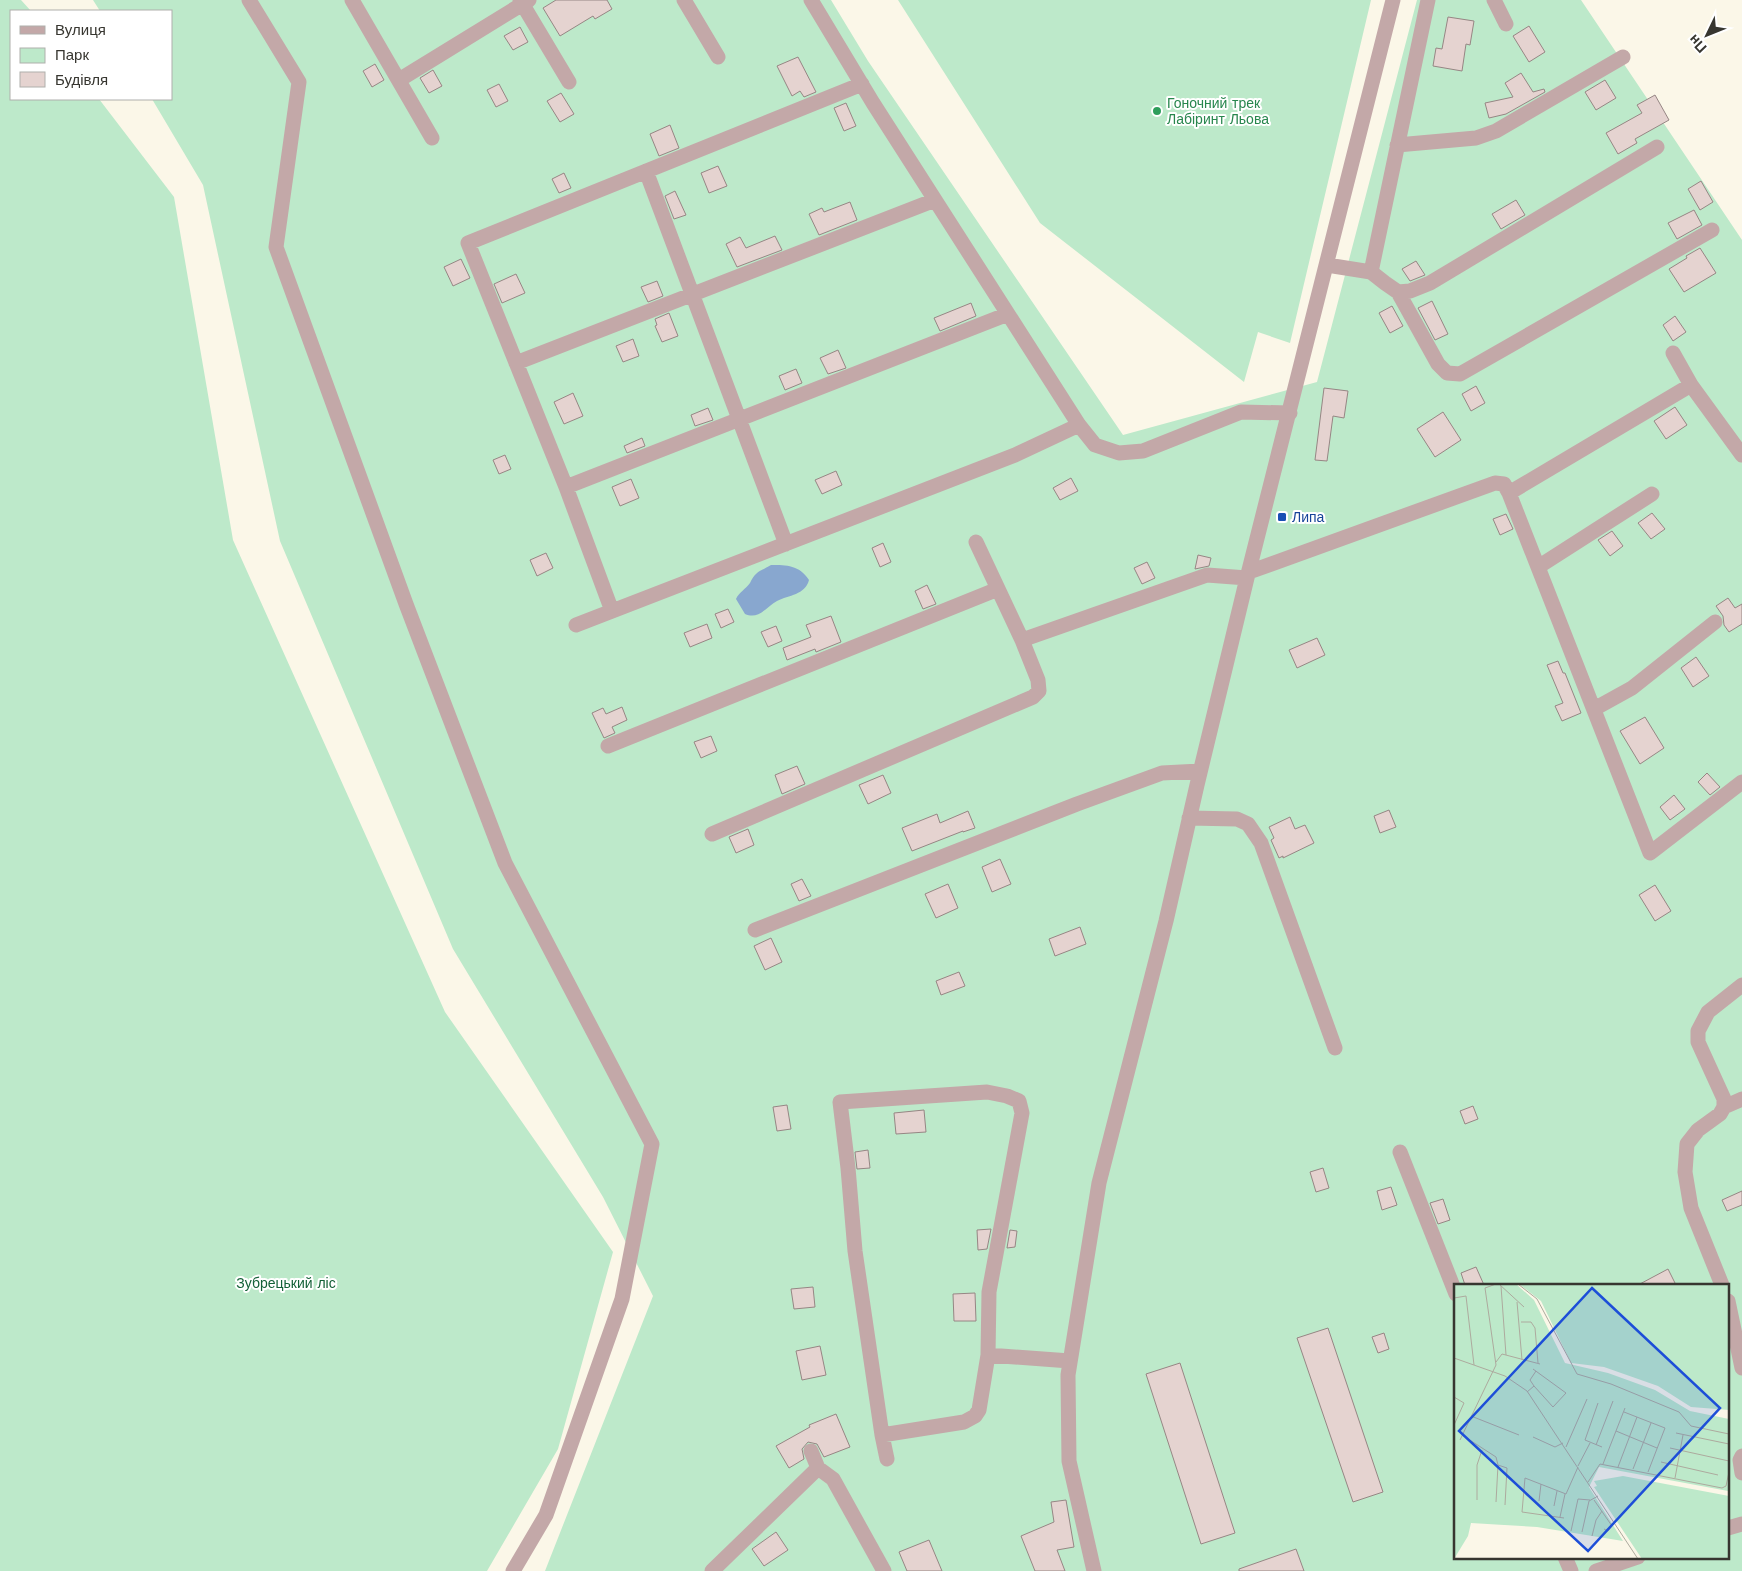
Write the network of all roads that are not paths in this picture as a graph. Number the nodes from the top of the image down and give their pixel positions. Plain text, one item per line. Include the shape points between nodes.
1 (249, 0) edge
2 (352, 0) edge
3 (684, 0) edge
4 (811, 0) edge
5 (1393, 0) edge
6 (1428, 0) edge
7 (1494, 0) edge
8 (524, 1) edge
9 (1506, 24) dead end
10 (718, 57) dead end
11 (1623, 57) dead end
12 (399, 80) junction
13 (569, 82) dead end
14 (862, 84) junction
15 (432, 138) dead end
16 (1397, 146) junction
17 (1657, 147) dead end
18 (646, 171) junction
19 (935, 200) junction
20 (1712, 230) dead end
21 (1326, 265) junction
22 (1371, 272) junction
23 (1398, 292) junction
24 (692, 296) junction
25 (1008, 314) junction
26 (1673, 354) dead end
27 (516, 364) junction
28 (1691, 385) junction
29 (1290, 413) junction
30 (739, 419) junction
31 (1078, 425) junction
32 (1742, 455) edge
33 (566, 488) junction
34 (1510, 492) junction
35 (1652, 494) dead end
36 (976, 542) dead end
37 (786, 544) junction
38 (1538, 567) junction
39 (1248, 575) junction
40 (998, 589) junction
41 (612, 611) junction
42 (1715, 622) dead end
43 (576, 625) dead end
44 (1022, 640) junction
45 (1594, 709) junction
46 (608, 746) dead end
47 (1200, 771) junction
48 (1742, 782) edge
49 (1190, 818) junction
50 (712, 834) dead end
51 (755, 930) dead end
52 (1742, 985) edge
53 (1335, 1048) dead end
54 (1742, 1099) edge
55 (1724, 1107) junction
56 (1400, 1152) dead end
57 (1722, 1284) edge
58 (1454, 1289) edge
59 (1742, 1296) edge
60 (1730, 1300) edge
61 (1730, 1311) edge
62 (988, 1355) junction
63 (1070, 1361) junction
64 (1742, 1368) edge
65 (882, 1436) junction
66 (811, 1451) dead end
67 (1742, 1456) edge
68 (887, 1459) dead end
69 (818, 1468) junction
70 (1742, 1473) edge
71 (1566, 1558) edge
72 (1635, 1558) edge
73 (513, 1571) edge
74 (712, 1571) edge
75 (884, 1571) edge
76 (1094, 1571) edge
77 (1571, 1571) edge
78 (1596, 1571) edge

1 - 73 street via 299,82 276,248 505,863 652,1144 622,1299 546,1515
2 - 12 street
3 - 10 street
4 - 14 street
5 - 21 street
6 - 16 street
7 - 9 street
8 - 12 street
8 - 13 street
11 - 16 street via 1496,131 1476,138
12 - 15 street
14 - 18 street
14 - 19 street
16 - 22 street
17 - 23 street via 1430,283
18 - 24 street
18 - 27 street via 468,243
19 - 24 street
19 - 25 street
20 - 23 street via 1460,374 1447,373 1438,364
21 - 22 street
21 - 29 street
22 - 23 street
24 - 27 street
24 - 30 street
25 - 30 street
25 - 31 street
26 - 28 street
27 - 33 street
28 - 32 street
28 - 34 street
29 - 31 street via 1241,412 1143,451 1120,453 1095,445
29 - 39 street
30 - 33 street
30 - 37 street
31 - 37 street via 1015,455
33 - 41 street
34 - 38 street
34 - 39 street via 1504,484 1495,483
35 - 38 street
36 - 40 street
37 - 41 street
38 - 45 street
39 - 44 street via 1207,575
39 - 47 street
40 - 44 street
40 - 46 street
41 - 43 street
42 - 45 street via 1632,688
44 - 50 street via 1038,680 1039,691 1033,697
45 - 48 street via 1650,852
47 - 49 street
47 - 51 street via 1162,773
49 - 53 street via 1237,819 1248,824 1261,843
49 - 63 street via 1099,1183
52 - 55 street via 1708,1012 1698,1031 1698,1042 1724,1099
54 - 55 street
55 - 57 street via 1687,1144 1685,1172 1691,1208
56 - 58 street
59 - 60 street
61 - 64 street
62 - 63 street
62 - 65 street via 979,1410 974,1416 964,1422
62 - 65 street via 988,1292 1022,1113 1019,1101 987,1092 840,1102 855,1251
63 - 76 street via 1069,1461
65 - 68 street
66 - 69 street
67 - 70 street
69 - 74 street
69 - 75 street via 833,1479
71 - 77 street
72 - 78 street

